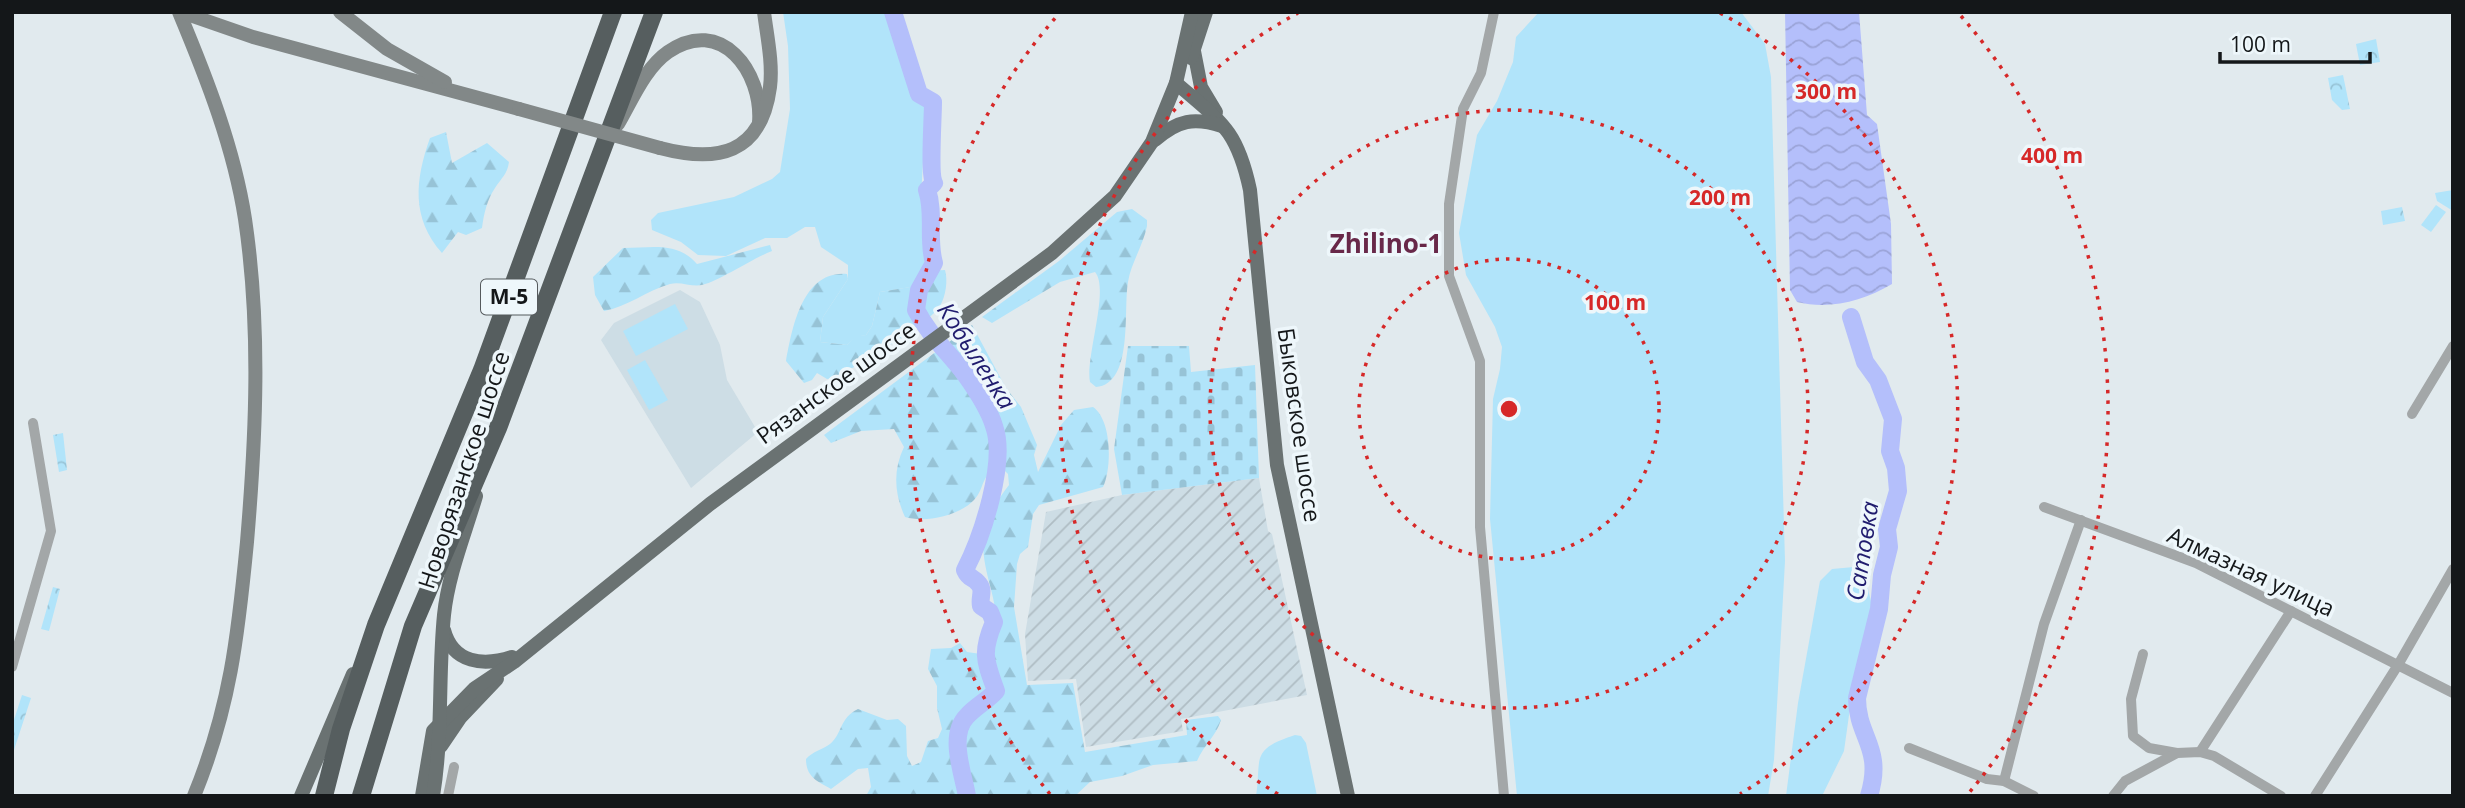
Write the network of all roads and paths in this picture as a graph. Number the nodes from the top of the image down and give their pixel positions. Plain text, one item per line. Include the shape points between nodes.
1 (180, 12) edge
2 (340, 12) edge
3 (613, 12) edge
4 (654, 12) edge
5 (764, 12) edge
6 (1192, 12) edge
7 (1206, 12) edge
8 (1494, 12) edge
9 (1194, 51) junction
10 (1176, 83) junction
11 (471, 95) junction
12 (759, 123) junction
13 (1227, 127) junction
14 (1152, 142) junction
15 (605, 146) junction
16 (2453, 346) edge
17 (2412, 414) dead end
18 (33, 423) dead end
19 (498, 428) junction
20 (2044, 507) dead end
21 (2081, 520) junction
22 (2453, 569) edge
23 (2291, 611) junction
24 (376, 625) junction
25 (443, 627) junction
26 (537, 642) junction
27 (2143, 654) dead end
28 (514, 662) junction
29 (2398, 665) junction
30 (12, 667) edge
31 (2453, 693) edge
32 (439, 722) junction
33 (440, 748) junction
34 (1909, 748) dead end
35 (2200, 752) junction
36 (2177, 753) junction
37 (454, 767) dead end
38 (2004, 781) junction
39 (194, 796) edge
40 (301, 796) edge
41 (324, 796) edge
42 (361, 796) edge
43 (422, 796) edge
44 (433, 796) edge
45 (448, 796) edge
46 (1348, 796) edge
47 (1504, 796) edge
48 (2034, 796) edge
49 (2113, 796) edge
50 (2281, 796) edge
51 (2315, 796) edge

1 - 11 main road via 253,37
1 - 39 main road via 225,134 244,217 257,359 253,478 237,649 226,702
2 - 11 main road via 387,49
3 - 24 highway, Новорязанское шоссе / М-5 via 482,370
4 - 15 highway, Новорязанское шоссе / М-5
5 - 12 main road via 770,88
6 - 10 main road, Рязанское шоссе
7 - 9 main road, Рязанское шоссе
8 - 47 street via 1481,73 1463,109 1449,204 1449,264 1480,361 1480,527
9 - 10 main road, Рязанское шоссе
9 - 13 main road via 1202,87
10 - 13 main road, Быковское шоссе
10 - 14 main road, Рязанское шоссе
11 - 12 main road, bridge via 694,156 725,154 752,135
12 - 15 main road via 758,92 742,60 718,45 689,43 671,50 652,68
13 - 14 main road via 1204,120 1181,122
13 - 46 main road, Быковское шоссе via 1244,162 1250,190 1277,465
14 - 26 main road, Рязанское шоссе via 1133,174 1088,224 710,504
15 - 19 highway, Новорязанское шоссе / М-5
16 - 17 street
18 - 30 street via 51,531
19 - 25 main road, Новорязанское шоссе / М-5 via 448,594
19 - 42 highway, М-5 via 413,626
20 - 21 street, Алмазная улица
21 - 23 street, Алмазная улица via 2196,562
21 - 38 street via 2044,624
22 - 29 street
23 - 29 street, Алмазная улица
23 - 35 street
24 - 40 main road
24 - 41 highway, М-5
25 - 26 main road via 452,648 484,663 514,656
25 - 32 main road, Новорязанское шоссе / М-5
26 - 28 main road, Рязанское шоссе
27 - 36 street via 2131,699 2133,736 2149,748
28 - 32 main road, Рязанское шоссе via 475,688
28 - 33 main road, Рязанское шоссе via 460,718
29 - 31 street, Алмазная улица
29 - 51 street
32 - 33 main road, Новорязанское шоссе / М-5
32 - 43 main road via 430,739
33 - 44 main road, Новорязанское шоссе / М-5
34 - 38 street via 1987,779
35 - 36 street
35 - 50 street
36 - 49 street via 2125,781
37 - 45 street
38 - 48 street

